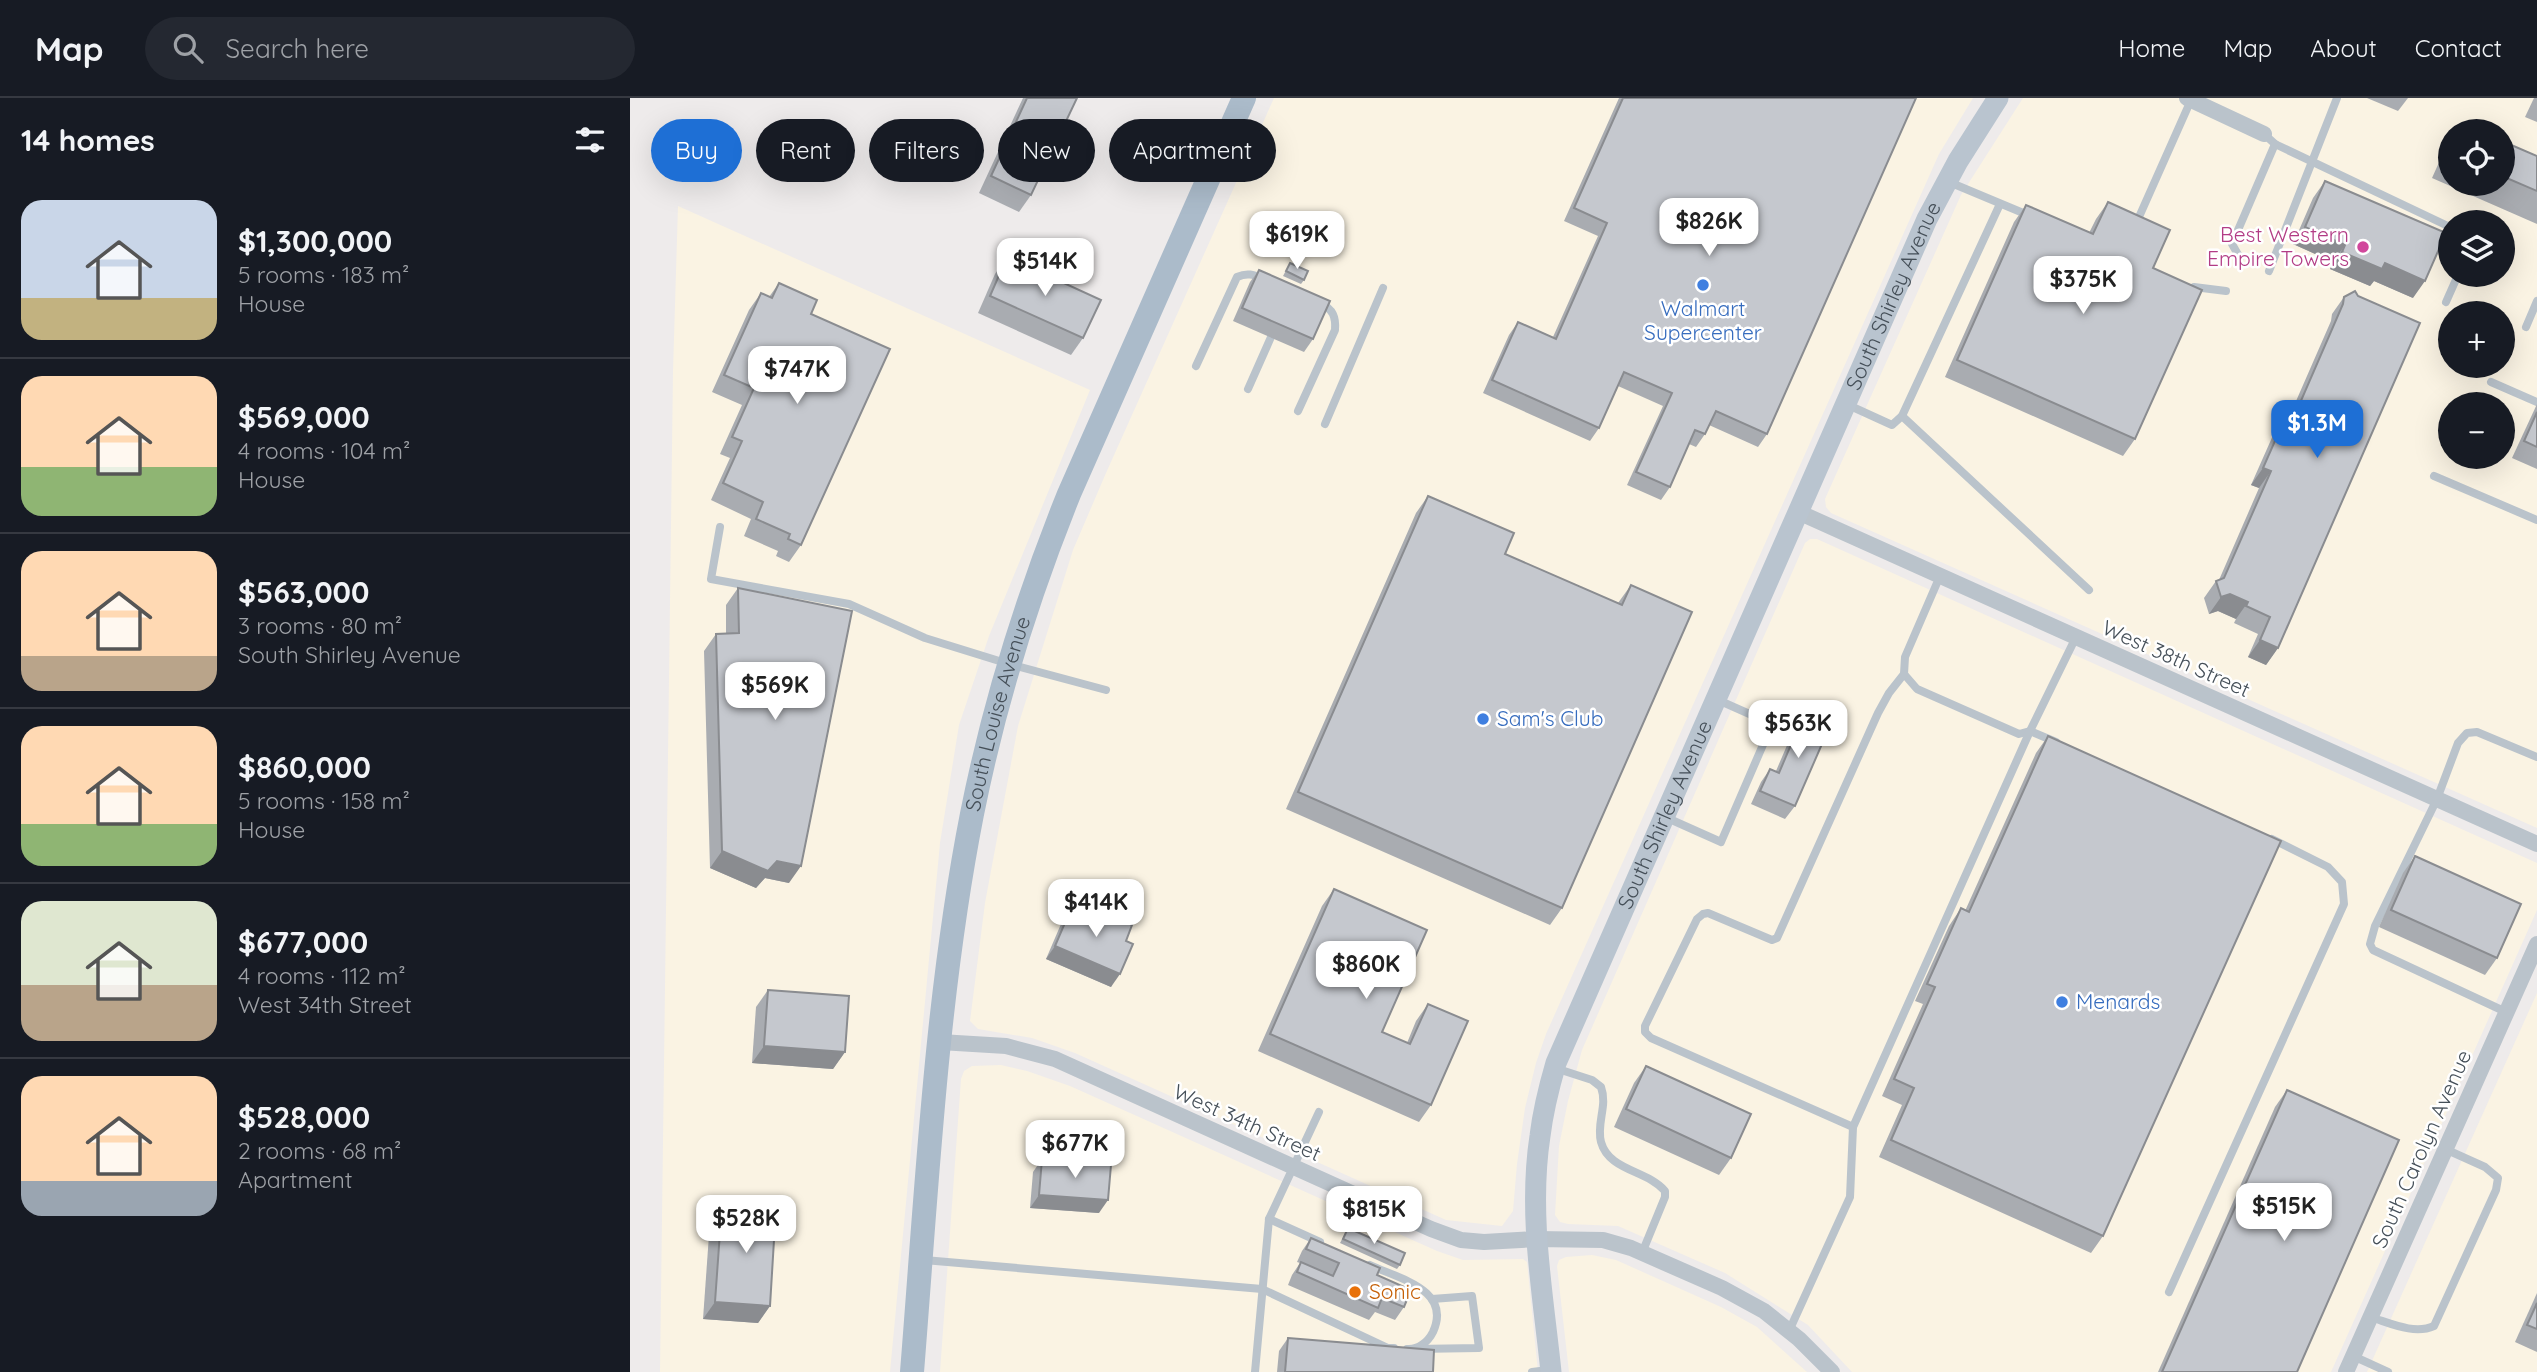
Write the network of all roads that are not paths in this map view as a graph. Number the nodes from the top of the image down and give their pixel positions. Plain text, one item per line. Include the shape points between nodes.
1 (1244, 98) edge
2 (1998, 98) edge
3 (2337, 98) edge
4 (2189, 99) edge
5 (2269, 139) junction
6 (2311, 162) junction
7 (1947, 181) junction
8 (2000, 204) junction
9 (2036, 218) edge
10 (2438, 221) edge
11 (2131, 235) edge
12 (2241, 258) dead end
13 (2269, 271) dead end
14 (1272, 283) edge
15 (2188, 285) edge
16 (1383, 288) dead end
17 (2226, 291) dead end
18 (2537, 301) edge
19 (1316, 302) edge
20 (2526, 327) dead end
21 (1271, 337) dead end
22 (1196, 366) dead end
23 (2491, 382) dead end
24 (1248, 389) dead end
25 (2537, 402) edge
26 (1846, 404) junction
27 (1298, 411) dead end
28 (1902, 416) junction
29 (1325, 424) dead end
30 (2434, 476) dead end
31 (1798, 512) junction
32 (2537, 520) edge
33 (720, 527) dead end
34 (1940, 576) junction
35 (2089, 590) dead end
36 (2076, 637) junction
37 (1009, 664) junction
38 (1904, 674) junction
39 (1106, 690) dead end
40 (1715, 699) junction
41 (2030, 731) junction
42 (2067, 747) edge
43 (2537, 757) edge
44 (2437, 799) junction
45 (1663, 816) junction
46 (2266, 836) edge
47 (2537, 844) edge
48 (2535, 954) edge
49 (2506, 1012) junction
50 (940, 1042) junction
51 (1555, 1068) junction
52 (1319, 1112) dead end
53 (1853, 1127) junction
54 (2445, 1150) junction
55 (1294, 1167) junction
56 (1269, 1219) junction
57 (1536, 1239) junction
58 (1330, 1247) edge
59 (1642, 1252) junction
60 (921, 1260) junction
61 (1367, 1264) edge
62 (1262, 1289) junction
63 (2169, 1292) dead end
64 (1433, 1299) junction
65 (2370, 1317) junction
66 (1789, 1331) junction
67 (1412, 1349) junction
68 (2353, 1356) junction
69 (1545, 1371) edge
70 (912, 1372) edge
71 (1255, 1372) edge
72 (1832, 1372) edge
73 (2346, 1372) edge
74 (2388, 1372) edge

1 - 37 main road, South Louise Avenue via 1069,494
2 - 7 street, South Shirley Avenue
3 - 6 lane
4 - 5 street
4 - 11 lane
5 - 6 lane
5 - 12 lane via 2232,244
6 - 10 lane
6 - 13 lane
7 - 8 lane
7 - 26 street, South Shirley Avenue
8 - 9 lane
8 - 28 lane
14 - 22 lane via 1252,274 1237,278
15 - 17 lane
16 - 29 lane
18 - 20 lane
19 - 27 lane via 1336,318 1335,330
21 - 24 lane
23 - 25 lane
26 - 28 lane via 1892,425
26 - 31 street, South Shirley Avenue
28 - 35 lane
30 - 32 lane
31 - 34 street, West 38th Street
31 - 40 street, South Shirley Avenue
33 - 37 lane via 711,579 849,604 925,638
34 - 36 street, West 38th Street
34 - 38 lane via 1905,657
36 - 41 lane
36 - 44 street, West 38th Street
37 - 39 lane
37 - 50 main road, South Louise Avenue via 972,813
38 - 41 lane via 1917,689 2019,734
38 - 53 lane via 1878,713 1777,938 1703,914 1645,1026 1651,1038
40 - 45 street, South Shirley Avenue
40 - 45 lane via 1772,724 1721,842
41 - 42 lane
41 - 53 lane
43 - 44 lane via 2477,732 2467,733 2458,743
44 - 47 street, West 38th Street
44 - 49 lane via 2370,944 2373,950
45 - 51 street, South Shirley Avenue
46 - 63 lane via 2328,867 2342,882 2344,904
48 - 49 street, South Carolyn Avenue
49 - 54 street, South Carolyn Avenue
50 - 55 street, West 34th Street via 1006,1046 1055,1059
50 - 60 main road, South Louise Avenue
51 - 57 street, South Shirley Avenue via 1539,1139
51 - 59 lane via 1601,1087 1600,1136 1606,1154 1665,1191
52 - 55 lane
53 - 66 lane via 1850,1197
54 - 65 street, South Carolyn Avenue
54 - 65 lane via 2485,1167 2498,1178 2496,1190 2434,1326 2415,1330
55 - 56 lane
55 - 57 street, West 34th Street via 1461,1240
56 - 58 lane
56 - 62 lane
57 - 59 street, West 34th Street via 1603,1240
57 - 69 street, South Shirley Avenue
59 - 66 street, West 34th Street via 1722,1288
60 - 62 lane
60 - 70 main road, South Louise Avenue
61 - 64 lane via 1428,1292
62 - 67 lane via 1388,1348
62 - 71 lane
64 - 67 lane via 1436,1324 1429,1340
64 - 67 lane via 1472,1296 1479,1349
65 - 68 street, South Carolyn Avenue
66 - 72 street, West 34th Street
68 - 73 street, South Carolyn Avenue
68 - 74 lane

